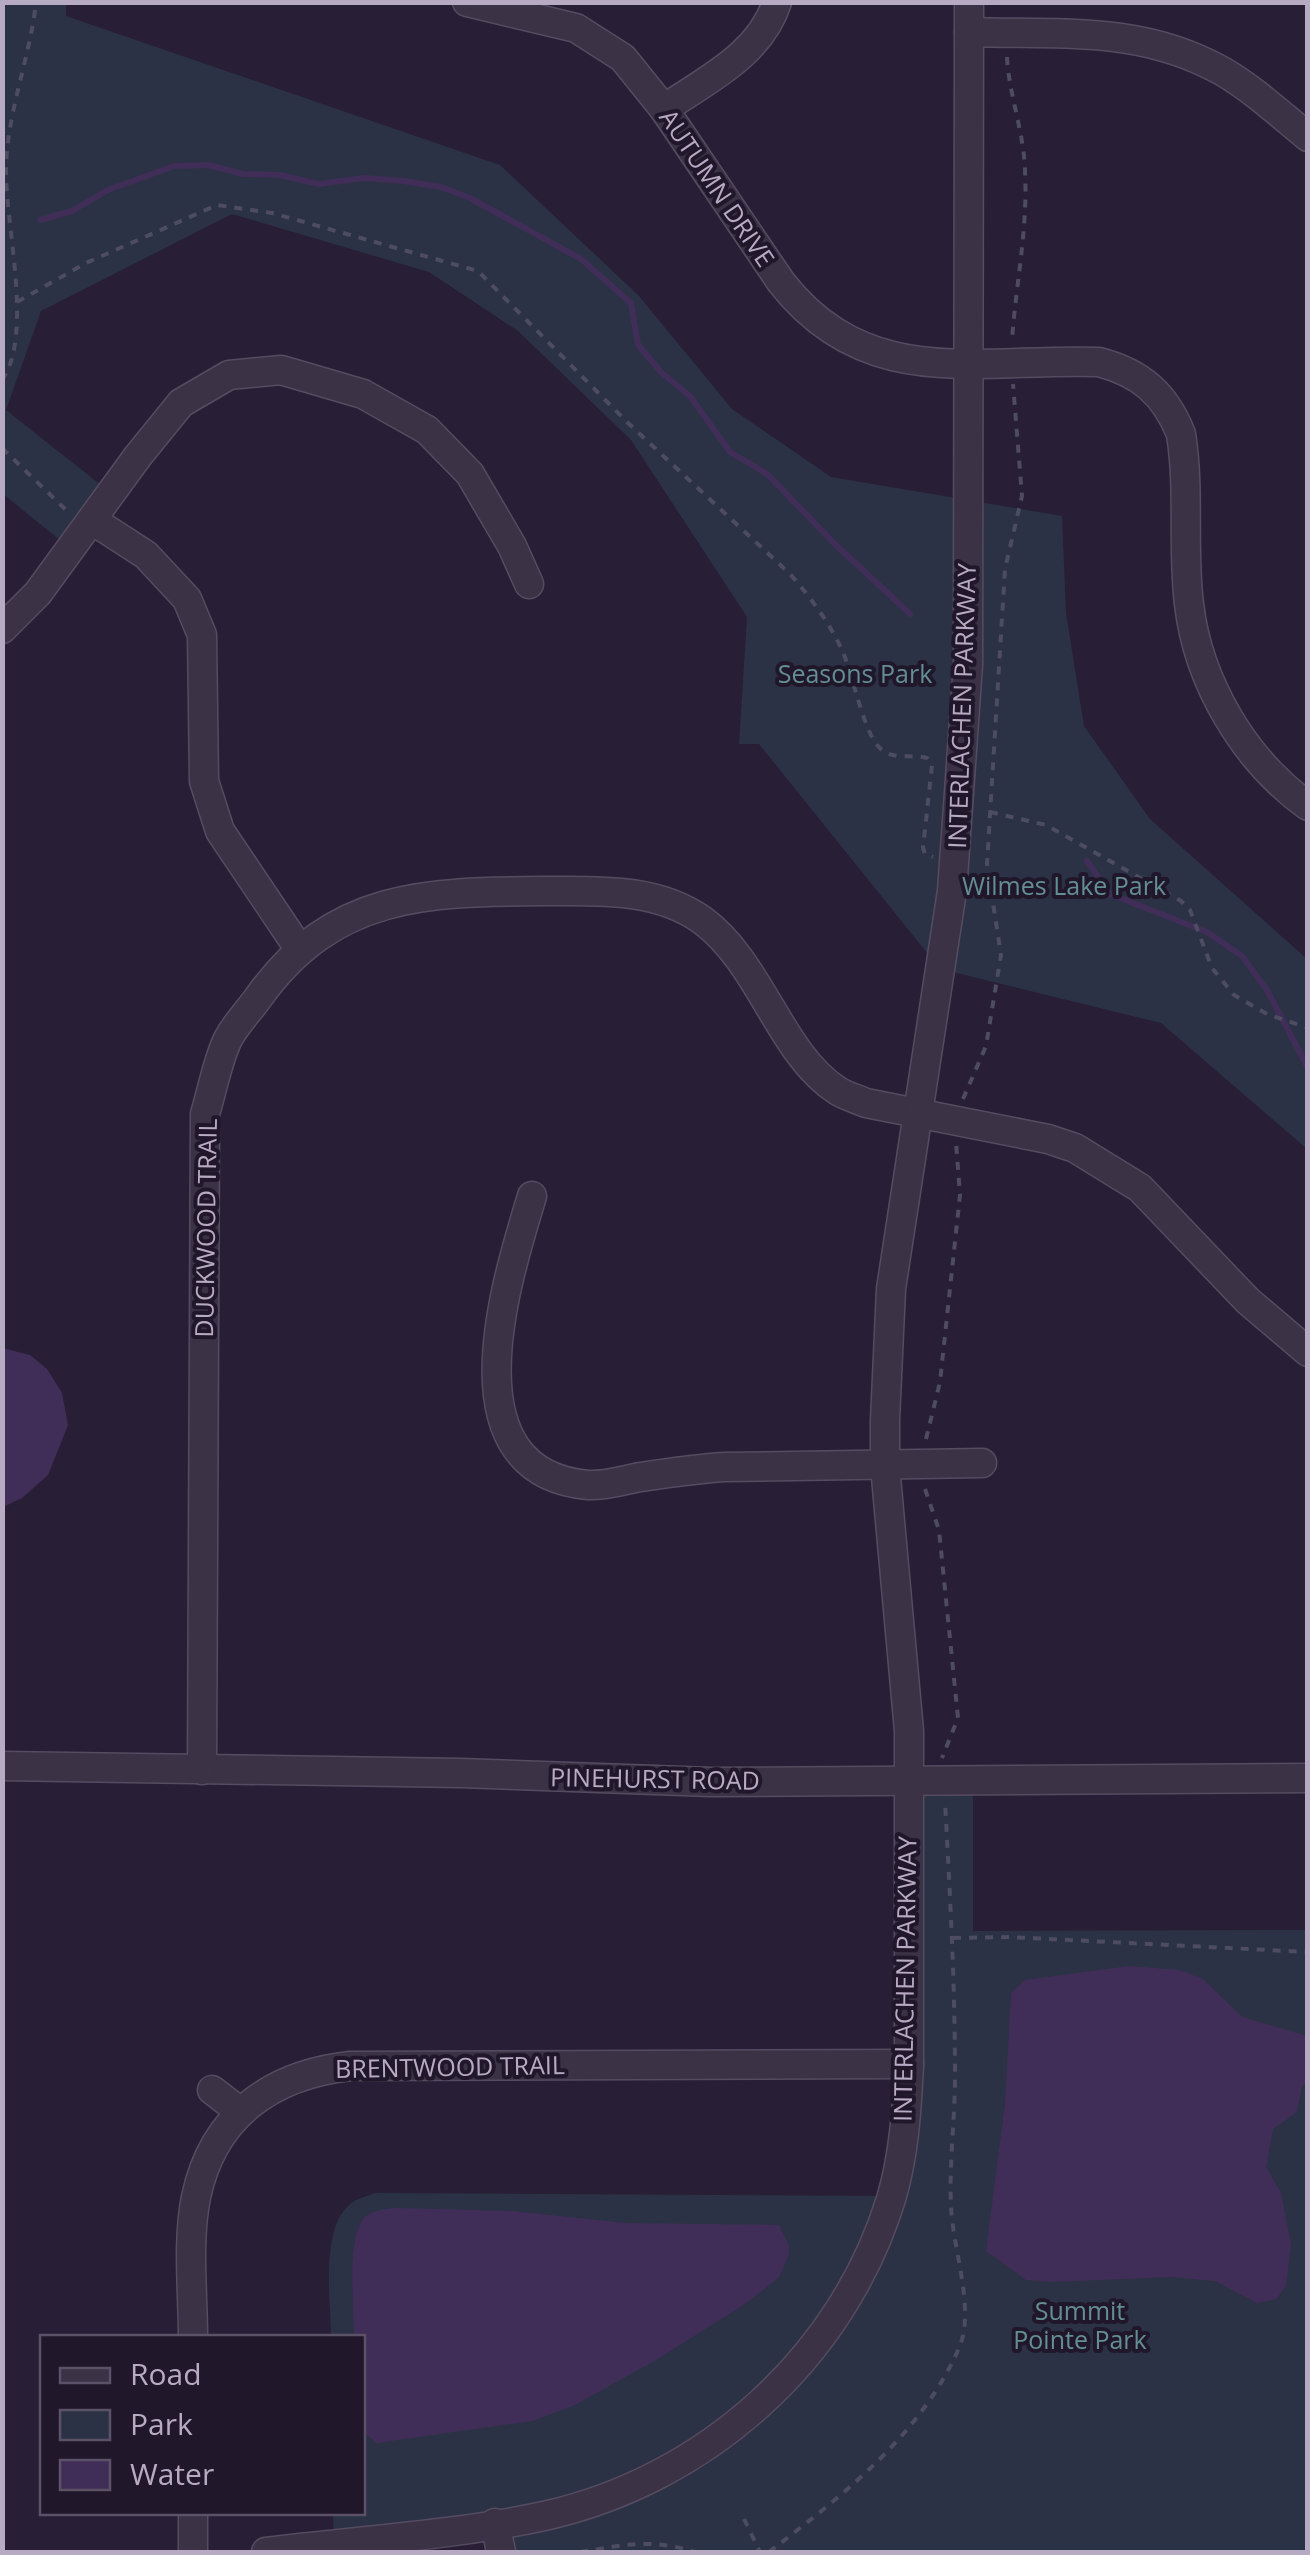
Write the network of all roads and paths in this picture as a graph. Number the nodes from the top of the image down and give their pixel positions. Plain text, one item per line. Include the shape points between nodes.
1 (36, 2) edge
2 (467, 2) edge
3 (777, 2) edge
4 (969, 2) edge
5 (969, 32) junction
6 (1006, 33) junction
7 (664, 110) junction
8 (1308, 137) edge
9 (17, 302) junction
10 (969, 362) junction
11 (1010, 362) junction
12 (2, 380) edge
13 (2, 448) edge
14 (89, 524) junction
15 (529, 584) dead end
16 (2, 628) edge
17 (1308, 806) edge
18 (990, 812) junction
19 (955, 860) junction
20 (987, 864) junction
21 (300, 950) junction
22 (1305, 1027) edge
23 (916, 1114) junction
24 (954, 1120) junction
25 (532, 1196) dead end
26 (1308, 1352) edge
27 (982, 1463) dead end
28 (886, 1466) junction
29 (924, 1466) junction
30 (2, 1766) edge
31 (202, 1770) junction
32 (1308, 1778) edge
33 (942, 1780) junction
34 (908, 1781) junction
35 (953, 1938) junction
36 (1308, 1952) edge
37 (909, 2064) junction
38 (212, 2090) dead end
39 (238, 2110) junction
40 (192, 2335) edge
41 (193, 2515) edge
42 (744, 2519) dead end
43 (495, 2523) junction
44 (193, 2552) edge
45 (266, 2552) edge
46 (501, 2552) edge
47 (580, 2552) edge
48 (696, 2552) edge
49 (760, 2552) edge
50 (769, 2552) edge

1 - 9 path via 6,168
2 - 7 street, AUTUMN DRIVE via 588,34 623,58
3 - 7 street via 747,51
4 - 5 street, INTERLACHEN PARKWAY
5 - 6 street
5 - 10 street, INTERLACHEN PARKWAY
6 - 8 street via 1100,34 1169,47 1224,72
6 - 11 path via 1026,200
7 - 10 street, AUTUMN DRIVE via 781,282 820,324 876,354
9 - 12 path via 14,365
9 - 19 path via 217,205 272,213 478,271 808,595 842,648 876,744 891,755 927,758 932,766 923,848
10 - 11 street, AUTUMN DRIVE
10 - 19 street, INTERLACHEN PARKWAY via 968,665
11 - 17 street, AUTUMN DRIVE via 1123,368 1172,410 1184,456 1189,605 1202,663 1247,745
11 - 18 path via 1022,496 1005,569
13 - 14 path
14 - 15 street via 181,403 229,376 281,370 364,394 426,430 470,474
14 - 16 street via 38,593
14 - 21 street via 146,555 187,600 202,635 204,781 220,831
18 - 20 path
18 - 22 path via 1046,825 1180,900 1212,968 1234,995
19 - 20 path
19 - 23 street, INTERLACHEN PARKWAY
20 - 24 path via 1001,955 986,1046
21 - 23 street, DUCKWOOD TRAIL via 335,926 413,897 636,894 698,918 721,936 802,1054 839,1092
21 - 31 street, DUCKWOOD TRAIL via 227,1041 205,1114
23 - 24 street, DUCKWOOD TRAIL
23 - 28 street, INTERLACHEN PARKWAY via 891,1289
24 - 26 street, DUCKWOOD TRAIL via 1048,1138 1118,1173
24 - 29 path via 960,1194
25 - 28 street via 506,1285 496,1377 506,1429 541,1470 592,1485 685,1470
27 - 29 street
28 - 29 street
28 - 34 street, INTERLACHEN PARKWAY
29 - 33 path via 938,1530 958,1718
30 - 31 street, PINEHURST ROAD
31 - 34 street, PINEHURST ROAD
32 - 33 street, PINEHURST ROAD
33 - 34 street, PINEHURST ROAD
33 - 35 path
34 - 37 street, INTERLACHEN PARKWAY
35 - 36 path
35 - 50 path via 949,2164 966,2324 960,2346 932,2396 881,2458
37 - 39 street, BRENTWOOD TRAIL via 350,2066 292,2079
37 - 43 street, INTERLACHEN PARKWAY via 892,2196 854,2289 804,2358 740,2423 699,2453 600,2499
38 - 39 street
39 - 40 street via 196,2196
41 - 44 street
42 - 49 path
43 - 45 street, INTERLACHEN PARKWAY
43 - 46 street
47 - 48 path via 665,2543

